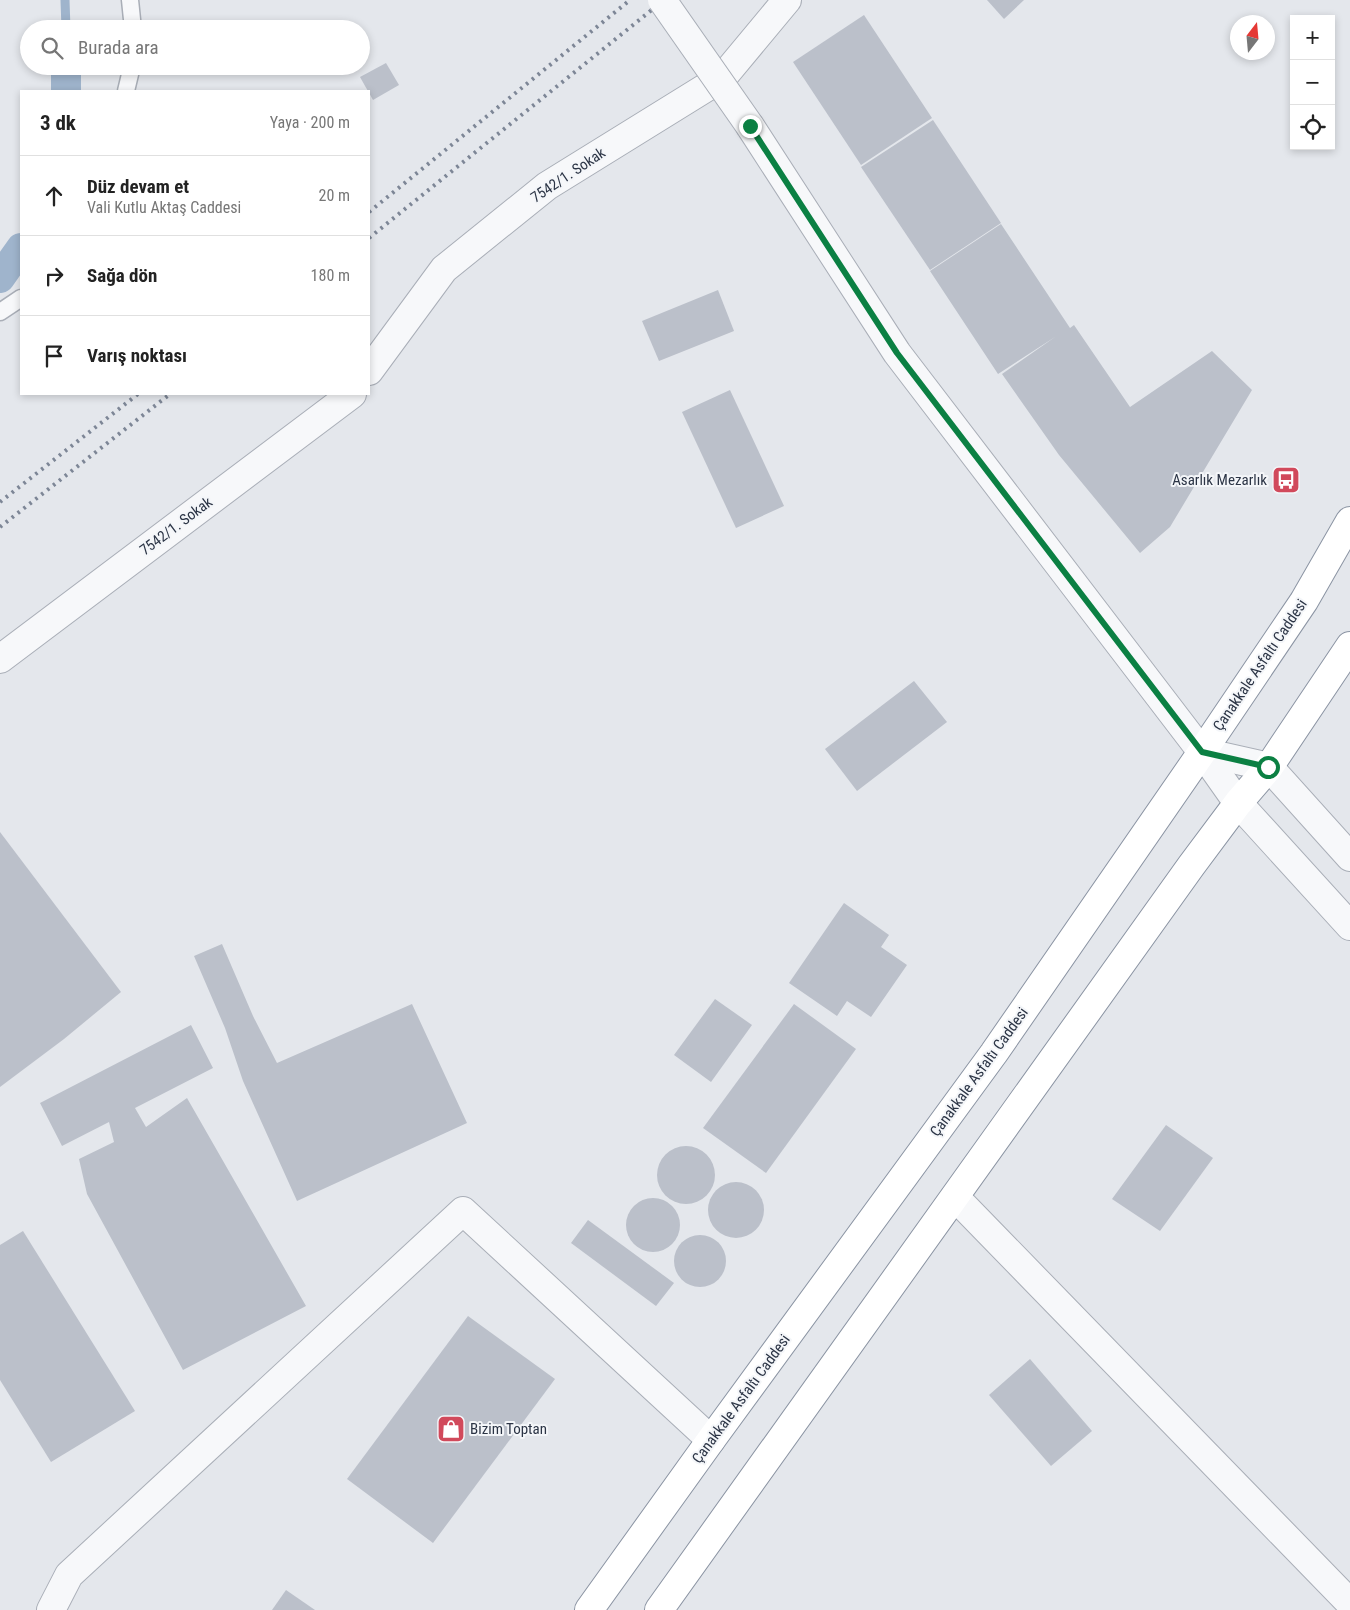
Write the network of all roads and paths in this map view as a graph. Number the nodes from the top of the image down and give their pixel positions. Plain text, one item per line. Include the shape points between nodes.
1 (130, 0) edge
2 (662, 0) edge
3 (787, 0) edge
4 (132, 20) edge
5 (130, 75) edge
6 (126, 90) edge
7 (20, 299) edge
8 (0, 312) edge
9 (370, 370) edge
10 (351, 395) edge
11 (1350, 521) edge
12 (1349, 651) edge
13 (0, 659) edge
14 (1202, 752) junction
15 (1268, 767) junction
16 (1238, 803) junction
17 (1350, 857) edge
18 (1350, 926) edge
19 (955, 1197) junction
20 (711, 1440) junction
21 (1350, 1603) edge
22 (51, 1610) edge
23 (589, 1610) edge
24 (659, 1610) edge

1 - 4 lane
2 - 14 street, bridge via 750,126 897,353
3 - 9 street, 7542/1. Sokak via 722,77 547,186 444,269
5 - 6 lane
7 - 8 lane
10 - 13 street, 7542/1. Sokak
11 - 14 highway, Çanakkale Asfaltı Caddesi via 1304,601
12 - 15 highway
14 - 15 street
14 - 16 street
14 - 20 highway, Çanakkale Asfaltı Caddesi via 994,1052
15 - 16 highway
15 - 17 street
16 - 18 street
16 - 19 highway
19 - 21 street
19 - 24 highway
20 - 22 street via 463,1212 69,1575
20 - 23 highway, Çanakkale Asfaltı Caddesi

